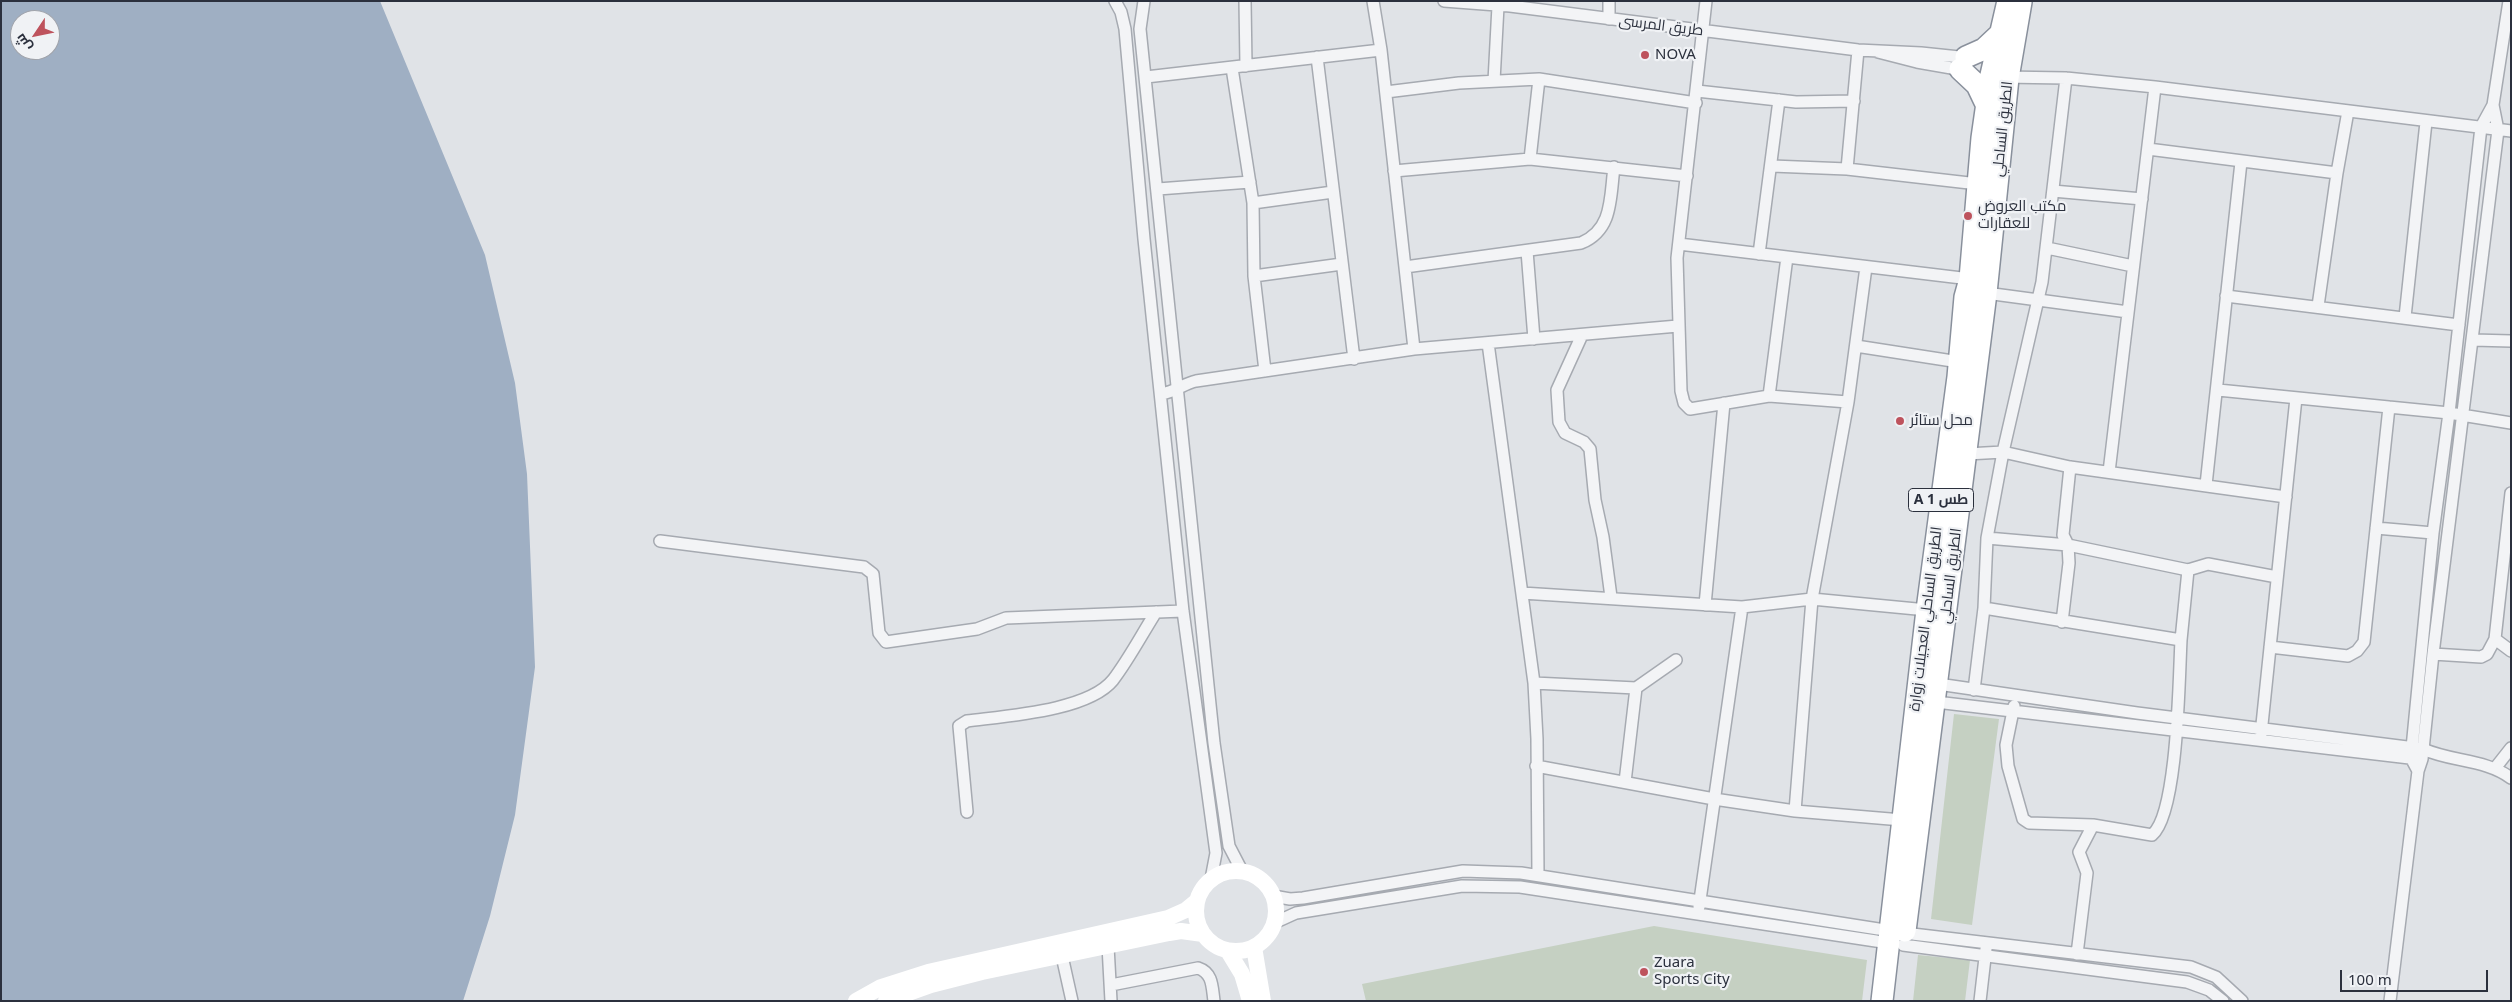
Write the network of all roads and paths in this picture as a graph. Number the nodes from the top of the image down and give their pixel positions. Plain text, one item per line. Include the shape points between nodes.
1 (1115, 1) edge
2 (1144, 1) edge
3 (1245, 1) edge
4 (1374, 1) edge
5 (1444, 1) edge
6 (1609, 1) edge
7 (1706, 1) edge
8 (2008, 1) edge
9 (2022, 1) edge
10 (2509, 1) edge
11 (1510, 4) edge
12 (1498, 6) junction
13 (1609, 19) junction
14 (1702, 31) junction
15 (2000, 34) junction
16 (1381, 50) junction
17 (1858, 50) junction
18 (1317, 57) junction
19 (1963, 63) junction
20 (1246, 66) junction
21 (1232, 68) junction
22 (2001, 71) junction
23 (1146, 77) junction
24 (2066, 78) junction
25 (1539, 79) junction
26 (1494, 81) junction
27 (2155, 87) junction
28 (1386, 92) junction
29 (1697, 97) junction
30 (1779, 100) junction
31 (1854, 101) junction
32 (2493, 105) junction
33 (1987, 106) junction
34 (2348, 111) junction
35 (2426, 122) junction
36 (2481, 127) junction
37 (2498, 130) junction
38 (2511, 131) edge
39 (2148, 149) junction
40 (1530, 158) junction
41 (2241, 162) junction
42 (1772, 166) junction
43 (1614, 167) junction
44 (1848, 170) junction
45 (1394, 171) junction
46 (2337, 174) junction
47 (1687, 176) junction
48 (1250, 182) junction
49 (1978, 184) junction
50 (1158, 189) junction
51 (2053, 191) junction
52 (1333, 192) junction
53 (2142, 199) junction
54 (1253, 203) junction
55 (1679, 244) junction
56 (2047, 248) junction
57 (1527, 251) junction
58 (1760, 254) junction
59 (1787, 257) junction
60 (1342, 264) junction
61 (2134, 266) junction
62 (1405, 267) junction
63 (1866, 267) junction
64 (1254, 276) junction
65 (1970, 279) junction
66 (1986, 293) junction
67 (2226, 296) junction
68 (2037, 299) junction
69 (2318, 306) junction
70 (2128, 312) junction
71 (2405, 317) junction
72 (2459, 324) junction
73 (1678, 326) junction
74 (1582, 335) junction
75 (1534, 339) junction
76 (2473, 340) junction
77 (2511, 341) edge
78 (1488, 343) junction
79 (1856, 346) junction
80 (1414, 350) junction
81 (1354, 359) junction
82 (1959, 362) junction
83 (1265, 371) junction
84 (1178, 390) junction
85 (2218, 390) junction
86 (1161, 394) junction
87 (1769, 396) junction
88 (2296, 398) junction
89 (1848, 402) junction
90 (1724, 403) junction
91 (2389, 407) junction
92 (2449, 413) junction
93 (2463, 415) junction
94 (2511, 423) edge
95 (2003, 452) junction
96 (1967, 454) junction
97 (2070, 467) junction
98 (2108, 472) junction
99 (2206, 485) junction
100 (2511, 493) edge
101 (2286, 497) junction
102 (2376, 528) junction
103 (2433, 533) junction
104 (1987, 538) junction
105 (660, 541) dead end
106 (2068, 545) junction
107 (2188, 570) junction
108 (2277, 577) junction
109 (1522, 593) junction
110 (1612, 597) junction
111 (1812, 599) junction
112 (1705, 605) junction
113 (1742, 607) junction
114 (1984, 608) junction
115 (1183, 610) junction
116 (1927, 610) junction
117 (1156, 612) junction
118 (2062, 622) junction
119 (2495, 639) junction
120 (2181, 640) junction
121 (2270, 647) junction
122 (2511, 651) edge
123 (2433, 654) junction
124 (1676, 660) dead end
125 (1534, 683) junction
126 (1636, 688) junction
127 (1974, 690) junction
128 (1937, 693) junction
129 (2015, 697) junction
130 (2013, 711) junction
131 (2137, 713) junction
132 (2177, 724) junction
133 (2136, 725) junction
134 (2261, 734) junction
135 (2511, 748) edge
136 (2420, 753) junction
137 (1536, 766) junction
138 (2496, 767) junction
139 (2511, 778) edge
140 (1625, 782) junction
141 (1714, 799) junction
142 (1795, 810) junction
143 (967, 812) dead end
144 (1902, 820) junction
145 (2093, 825) junction
146 (1242, 871) junction
147 (1477, 872) junction
148 (1538, 876) junction
149 (1211, 879) junction
150 (1476, 886) junction
151 (1273, 896) junction
152 (1700, 900) junction
153 (1197, 901) junction
154 (1698, 914) junction
155 (1274, 923) junction
156 (1203, 934) junction
157 (1897, 938) junction
158 (1987, 942) junction
159 (1108, 946) junction
160 (1254, 947) junction
161 (1228, 951) junction
162 (2077, 954) junction
163 (1062, 956) junction
164 (1985, 956) junction
165 (2093, 956) junction
166 (2092, 970) junction
167 (929, 978) junction
168 (1110, 985) junction
169 (856, 1001) edge
170 (886, 1001) edge
171 (1072, 1001) edge
172 (1111, 1001) edge
173 (1214, 1001) edge
174 (1250, 1001) edge
175 (1263, 1001) edge
176 (1882, 1001) edge
177 (1896, 1001) edge
178 (1980, 1001) edge
179 (2223, 1001) edge
180 (2242, 1001) edge
181 (2390, 1001) edge

1 - 86 street via 1125,29
2 - 23 street via 1140,29
3 - 20 street
4 - 16 street
5 - 12 street, طريق المرسى
6 - 13 street
7 - 14 street
8 - 15 highway, الطريق الساحلي العجيلات زوارة / A 1 طس
9 - 22 highway, الطريق الساحلي / A 1 طس
10 - 32 street
11 - 12 street, طريق المرسى
11 - 13 street, طريق المرسى
12 - 26 street
13 - 14 street, طريق المرسى
14 - 17 street, طريق المرسى
14 - 29 street
15 - 19 highway via 1984,50
15 - 22 highway, الطريق الساحلي العجيلات زوارة / A 1 طس
16 - 18 street
16 - 28 street
17 - 19 street, طريق المرسى via 1921,52
17 - 31 street
18 - 20 street
18 - 52 street
19 - 22 street, طريق المرسى
19 - 33 highway
20 - 21 street
21 - 23 street
21 - 48 street
22 - 24 street, طريق المرسى via 2038,78
22 - 33 highway, الطريق الساحلي العجيلات زوارة / A 1 طس
22 - 66 highway, الطريق الساحلي / A 1 طس
23 - 50 street
24 - 27 street, طريق المرسى
24 - 51 street
25 - 26 street
25 - 29 street
25 - 40 street
26 - 28 street
27 - 34 street, طريق المرسى
27 - 39 street
28 - 45 street
29 - 30 street
29 - 47 street
30 - 31 street
30 - 42 street
31 - 44 street
32 - 36 street
32 - 37 street
33 - 49 highway, الطريق الساحلي العجيلات زوارة / A 1 طس
34 - 35 street, طريق المرسى
34 - 46 street
35 - 36 street, طريق المرسى
35 - 71 street
36 - 37 street, طريق المرسى
36 - 72 street
37 - 38 street, طريق المرسى
37 - 76 street
39 - 41 street
39 - 53 street
40 - 43 street
40 - 45 street
41 - 46 street
41 - 67 street
42 - 44 street
42 - 58 street
43 - 47 street
43 - 57 street via 1608,210 1598,234 1581,244
44 - 49 street
45 - 62 street
46 - 69 street
47 - 55 street
48 - 50 street
48 - 54 street
49 - 65 highway, الطريق الساحلي العجيلات زوارة / A 1 طس
50 - 84 street
51 - 53 street
51 - 56 street
52 - 54 street
52 - 60 street
53 - 61 street
54 - 64 street
55 - 58 street
55 - 73 street
56 - 61 street
56 - 68 street
57 - 62 street
57 - 75 street
58 - 59 street
59 - 63 street
59 - 87 street
60 - 64 street
60 - 81 street
61 - 70 street
62 - 80 street
63 - 65 street
63 - 79 street
64 - 83 street
65 - 82 highway, الطريق الساحلي العجيلات زوارة / A 1 طس via 1965,297
66 - 68 street
66 - 96 highway, الطريق الساحلي / A 1 طس
67 - 69 street
67 - 85 street
68 - 70 street
68 - 95 street
69 - 71 street
70 - 98 street
71 - 72 street
72 - 92 street
73 - 74 street
73 - 90 street via 1684,403 1690,409 1701,409
74 - 75 street
74 - 110 street via 1557,390 1559,422 1565,433 1584,442 1590,449 1595,500
75 - 78 street
76 - 77 street
76 - 93 street
78 - 80 street
78 - 109 street
79 - 82 street
79 - 89 street
80 - 81 street
81 - 83 street
82 - 116 highway, الطريق الساحلي العجيلات زوارة / A 1 طس
83 - 84 street via 1190,382
84 - 86 street
84 - 146 street via 1216,761 1229,846
85 - 88 street
85 - 99 street
86 - 115 street
87 - 89 street
87 - 90 street
88 - 91 street
88 - 101 street
89 - 111 street
90 - 112 street
91 - 92 street
91 - 102 street
92 - 93 street
92 - 103 street
93 - 94 street
93 - 123 street
95 - 96 street
95 - 97 street
95 - 104 street
96 - 128 highway, الطريق الساحلي / A 1 طس
97 - 98 street
97 - 106 street via 2063,535
98 - 99 street
99 - 101 street
100 - 119 street
101 - 108 street
102 - 103 street
102 - 121 street via 2364,642 2357,651 2348,656 2337,656
103 - 136 street
104 - 106 street
104 - 114 street
105 - 117 street via 864,567 873,574 878,633 886,642 977,629 1006,618
106 - 107 street
106 - 118 street
107 - 108 street via 2208,564
107 - 120 street
108 - 121 street
109 - 110 street
109 - 125 street
110 - 112 street
111 - 113 street
111 - 116 street
111 - 142 street
112 - 113 street
113 - 141 street
114 - 118 street
114 - 127 street
115 - 117 street
115 - 149 street via 1216,853
116 - 144 highway, الطريق الساحلي العجيلات زوارة / A 1 طس
117 - 143 street via 1112,682 1088,697 1066,707 967,721 960,726
118 - 120 street
119 - 122 street
119 - 123 street via 2487,654 2481,657
120 - 132 street
121 - 134 street
123 - 136 street
124 - 126 street
125 - 126 street
125 - 137 street via 1538,739
126 - 140 street
127 - 128 street
127 - 129 street
128 - 130 street
128 - 157 highway, الطريق الساحلي / A 1 طس
129 - 130 street
129 - 131 street
130 - 133 street
130 - 145 street via 2006,752 2023,819 2029,823
131 - 132 street
131 - 133 street
132 - 133 street
132 - 134 street
132 - 145 street via 2166,808 2159,827 2146,835
134 - 136 street
135 - 138 street
136 - 138 street
136 - 181 street
137 - 140 street
137 - 148 street
138 - 139 street
140 - 141 street
141 - 142 street
141 - 152 street
142 - 144 street
144 - 157 highway, الطريق الساحلي العجيلات زوارة / A 1 طس
145 - 162 street via 2079,852 2087,873
146 - 149 street via 1226,872
146 - 151 street via 1266,884
147 - 148 street
147 - 150 street
147 - 151 street via 1463,871 1303,898
148 - 152 street
149 - 153 street
150 - 154 street via 1520,887
150 - 155 street via 1296,912
151 - 155 street via 1276,904
152 - 154 street
152 - 157 street
153 - 156 street via 1196,912
153 - 167 street via 1168,918
154 - 157 street
155 - 160 street via 1267,937
156 - 159 street via 1181,931
156 - 161 street via 1214,945
157 - 158 street
157 - 164 street
157 - 176 highway, الطريق الساحلي العجيلات زوارة / A 1 طس
157 - 177 highway, الطريق الساحلي / A 1 طس
158 - 162 street
158 - 164 street
159 - 163 street
159 - 168 street
160 - 161 street
160 - 175 street
161 - 174 street via 1242,974
162 - 165 street
163 - 167 street via 982,972
163 - 171 street
164 - 166 street
164 - 178 street
165 - 166 street
165 - 180 street via 2191,966 2216,977
166 - 179 street via 2187,982 2209,990
167 - 169 street via 881,987
167 - 170 street
168 - 172 street
168 - 173 street via 1198,968 1205,970 1210,977

